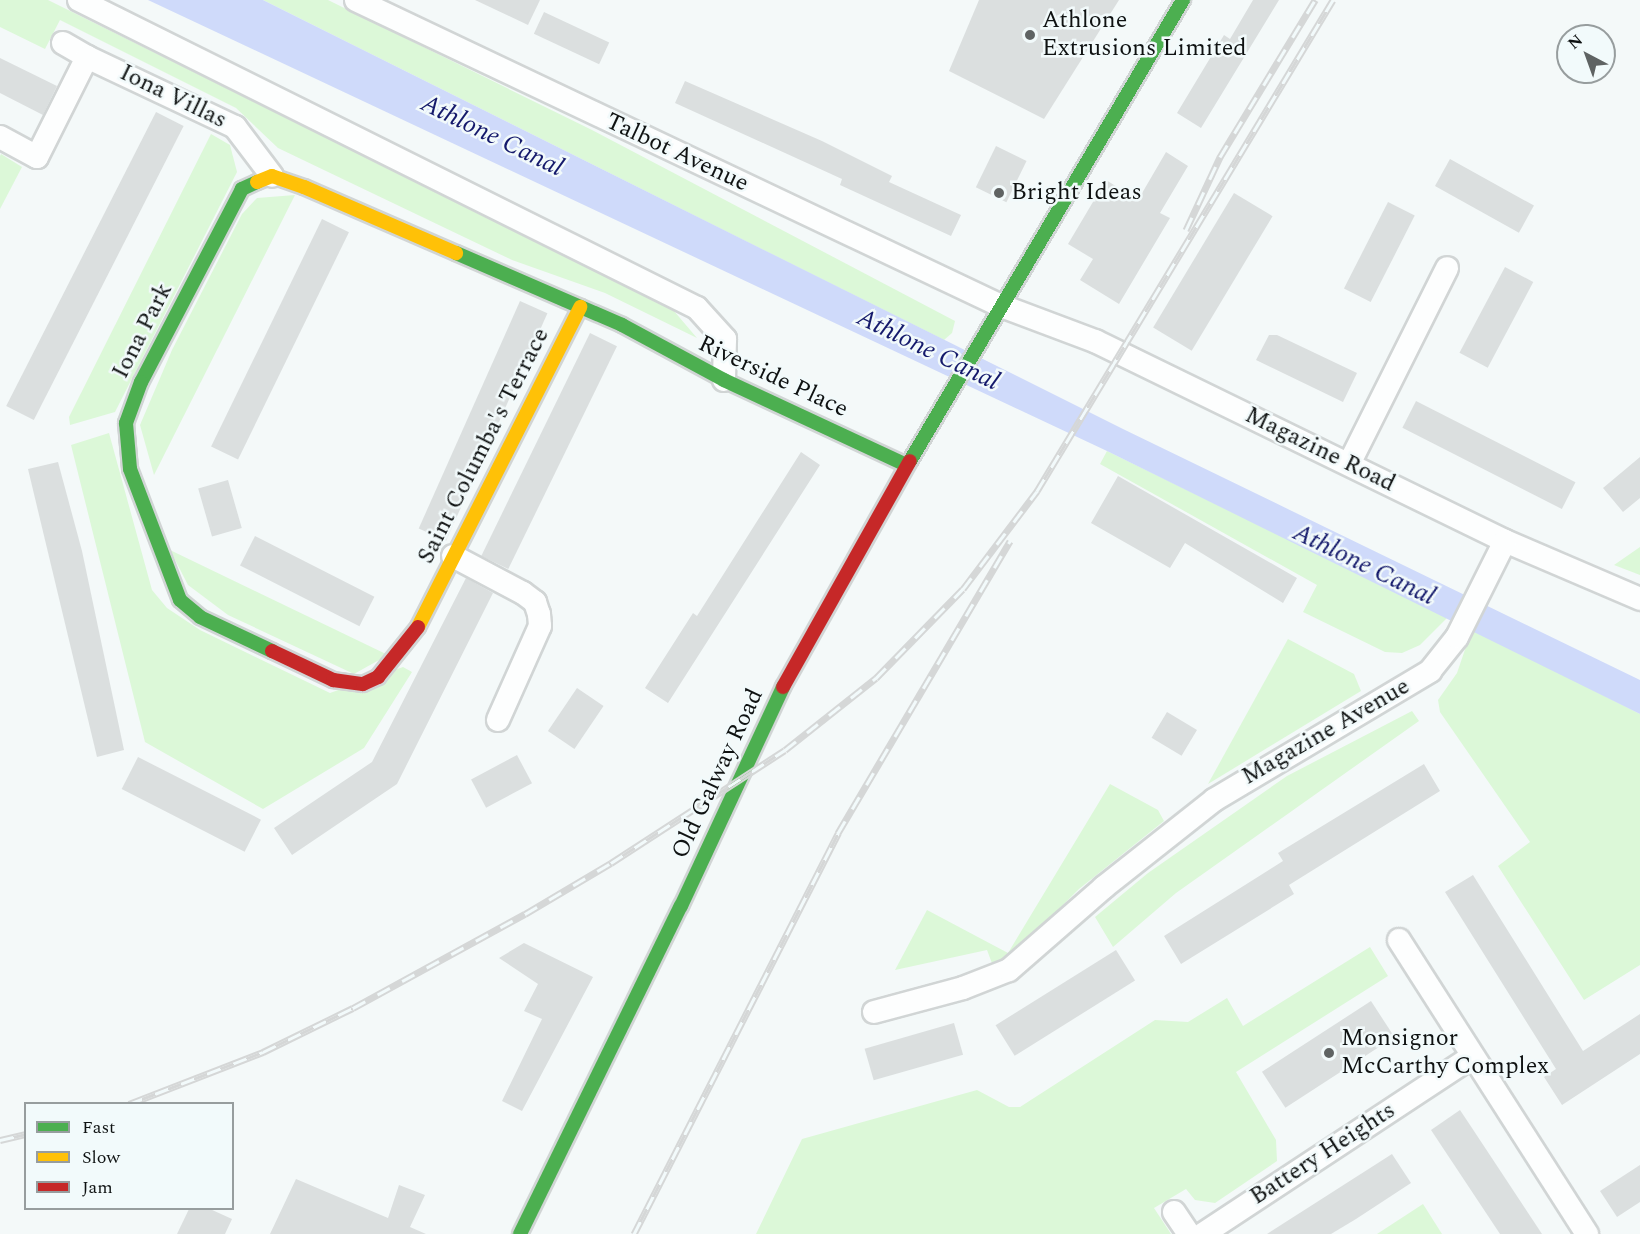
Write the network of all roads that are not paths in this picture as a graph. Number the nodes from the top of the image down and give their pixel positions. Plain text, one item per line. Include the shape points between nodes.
1 (79, 0) edge
2 (356, 0) edge
3 (1183, 0) edge
4 (63, 43) dead end
5 (87, 57) junction
6 (0, 137) edge
7 (272, 176) junction
8 (1447, 268) dead end
9 (999, 305) junction
10 (580, 307) junction
11 (724, 380) junction
12 (1349, 464) junction
13 (906, 465) junction
14 (1505, 541) junction
15 (453, 556) junction
16 (1640, 599) edge
17 (428, 606) joint
18 (498, 720) dead end
19 (1399, 940) dead end
20 (874, 1012) dead end
21 (1473, 1056) junction
22 (1174, 1212) dead end
23 (520, 1234) edge
24 (1189, 1234) edge
25 (1203, 1234) edge
26 (1587, 1234) edge

1 - 11 street via 697,308 725,339
2 - 9 street, Talbot Avenue
3 - 9 street, Old Galway Road
4 - 5 street, Iona Villas
5 - 6 street via 37,157
5 - 7 street, Iona Villas via 235,127
7 - 10 street
7 - 17 street, Iona Park via 243,189 141,382 126,423 130,469 163,561 180,600 200,617 333,680 363,684 378,676 412,639
8 - 12 street
9 - 12 street, Magazine Road via 1095,341
9 - 13 street, Old Galway Road
10 - 11 street, Riverside Place
10 - 15 street, Saint Columba's Terrace
11 - 13 street, Riverside Place
12 - 14 street, Magazine Road
13 - 23 street, Old Galway Road via 766,717 686,897
14 - 16 street, Magazine Road
14 - 20 street, Magazine Avenue via 1457,637 1430,672 1244,779 1104,887 1020,963 1000,975
15 - 17 street, Saint Columba's Terrace
15 - 18 street via 536,602 540,626
19 - 21 street
21 - 25 street, Battery Heights
21 - 26 street
22 - 24 street

